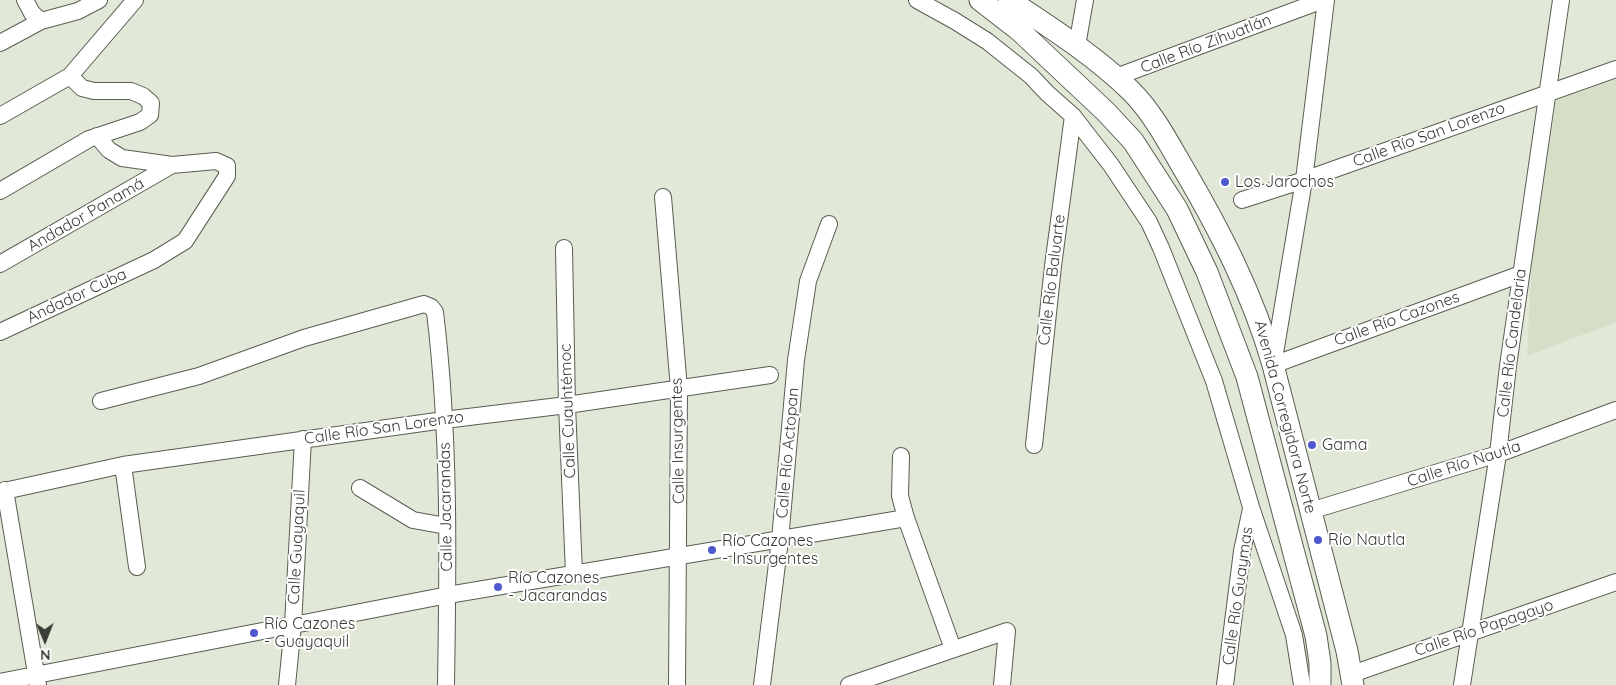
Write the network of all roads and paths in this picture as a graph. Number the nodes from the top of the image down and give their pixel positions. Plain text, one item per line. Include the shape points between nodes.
1 (25, 0) edge
2 (99, 0) edge
3 (135, 0) edge
4 (917, 0) edge
5 (980, 0) edge
6 (1009, 0) edge
7 (1086, 0) edge
8 (1325, 0) edge
9 (1561, 0) edge
10 (40, 21) junction
11 (0, 43) edge
12 (1077, 46) junction
13 (1616, 69) edge
14 (70, 76) junction
15 (1116, 77) junction
16 (1548, 93) junction
17 (0, 116) edge
18 (1073, 116) junction
19 (97, 136) junction
20 (172, 166) junction
21 (1304, 180) junction
22 (0, 191) edge
23 (663, 197) dead end
24 (1242, 200) dead end
25 (829, 224) dead end
26 (564, 248) dead end
27 (0, 264) edge
28 (1521, 274) junction
29 (0, 332) edge
30 (1273, 365) junction
31 (770, 375) dead end
32 (679, 389) junction
33 (101, 401) dead end
34 (567, 405) junction
35 (1616, 410) edge
36 (444, 420) junction
37 (303, 439) junction
38 (1034, 446) dead end
39 (1498, 454) junction
40 (901, 456) dead end
41 (123, 465) junction
42 (360, 488) dead end
43 (3, 491) edge
44 (1251, 507) junction
45 (1310, 511) junction
46 (906, 518) junction
47 (446, 526) junction
48 (780, 540) junction
49 (679, 556) junction
50 (137, 567) dead end
51 (574, 574) junction
52 (1616, 582) edge
53 (448, 595) junction
54 (293, 625) junction
55 (1469, 634) junction
56 (953, 649) junction
57 (37, 680) edge
58 (1352, 680) edge
59 (0, 682) edge
60 (287, 685) edge
61 (446, 685) edge
62 (677, 685) edge
63 (762, 685) edge
64 (849, 685) edge
65 (1002, 685) edge
66 (1225, 685) edge
67 (1302, 685) edge
68 (1320, 685) edge
69 (1462, 685) edge

1 - 10 street
2 - 10 street via 78,11
3 - 14 street
4 - 18 street via 987,41 1031,76
5 - 68 main road, Avenida Corregidora Norte via 1020,31 1134,141 1177,209 1207,272 1247,377 1316,636
6 - 12 main road, Avenida Corregidora Norte
7 - 12 street
8 - 15 street, Calle Río Zihuatlán
8 - 21 street
9 - 16 street, Calle Río Candelaria
10 - 11 street
12 - 15 main road, Avenida Corregidora Norte
13 - 16 street, Calle Río San Lorenzo
14 - 17 street
14 - 19 street via 82,88 131,91 151,103 150,116
15 - 30 main road, Avenida Corregidora Norte via 1144,106 1201,200 1237,268 1264,332
16 - 21 street, Calle Río San Lorenzo
16 - 28 street, Calle Río Candelaria
18 - 38 street, Calle Río Baluarte
18 - 44 street via 1111,165 1154,233 1214,381
19 - 20 street via 109,150 122,158
19 - 22 street
20 - 27 street, Andador Panamá
20 - 29 street, Andador Cuba via 216,160 227,166 226,176 185,241 154,260
21 - 24 street, Calle Río San Lorenzo
21 - 30 street
23 - 32 street, Calle Insurgentes
25 - 48 street, Calle Río Actopan via 808,281 796,360
26 - 34 street, Calle Cuauhtémoc
28 - 30 street, Calle Río Cazones
28 - 39 street, Calle Río Candelaria
30 - 45 main road, Avenida Corregidora Norte
31 - 32 street, Calle Río San Lorenzo
32 - 34 street, Calle Río San Lorenzo
32 - 49 street, Calle Insurgentes
33 - 36 street, Calle Jacarandas via 199,376 304,338 424,304 435,312
34 - 36 street, Calle Río San Lorenzo
34 - 51 street, Calle Cuauhtémoc
35 - 39 street, Calle Río Nautla
36 - 37 street, Calle Río San Lorenzo
36 - 47 street, Calle Jacarandas
37 - 41 street, Calle Río San Lorenzo
37 - 54 street, Calle Guayaquil
39 - 45 street, Calle Río Nautla
39 - 55 street, Calle Río Candelaria
40 - 46 street via 900,496
41 - 43 street, Calle Río San Lorenzo
41 - 50 street
42 - 47 street via 413,520
43 - 57 street
44 - 66 street, Calle Río Guaymas via 1242,551
44 - 67 street via 1294,635
45 - 58 main road, Avenida Corregidora Norte
46 - 48 street
46 - 56 street
47 - 53 street, Calle Jacarandas
48 - 49 street
48 - 63 street, Calle Río Actopan
49 - 51 street
49 - 62 street, Calle Insurgentes
51 - 53 street
52 - 55 street, Calle Río Papagayo
53 - 54 street
53 - 61 street, Calle Jacarandas
54 - 57 street
54 - 60 street, Calle Guayaquil
55 - 58 street, Calle Río Papagayo
55 - 69 street, Calle Río Candelaria
56 - 64 street
56 - 65 street via 1007,631
57 - 59 street

